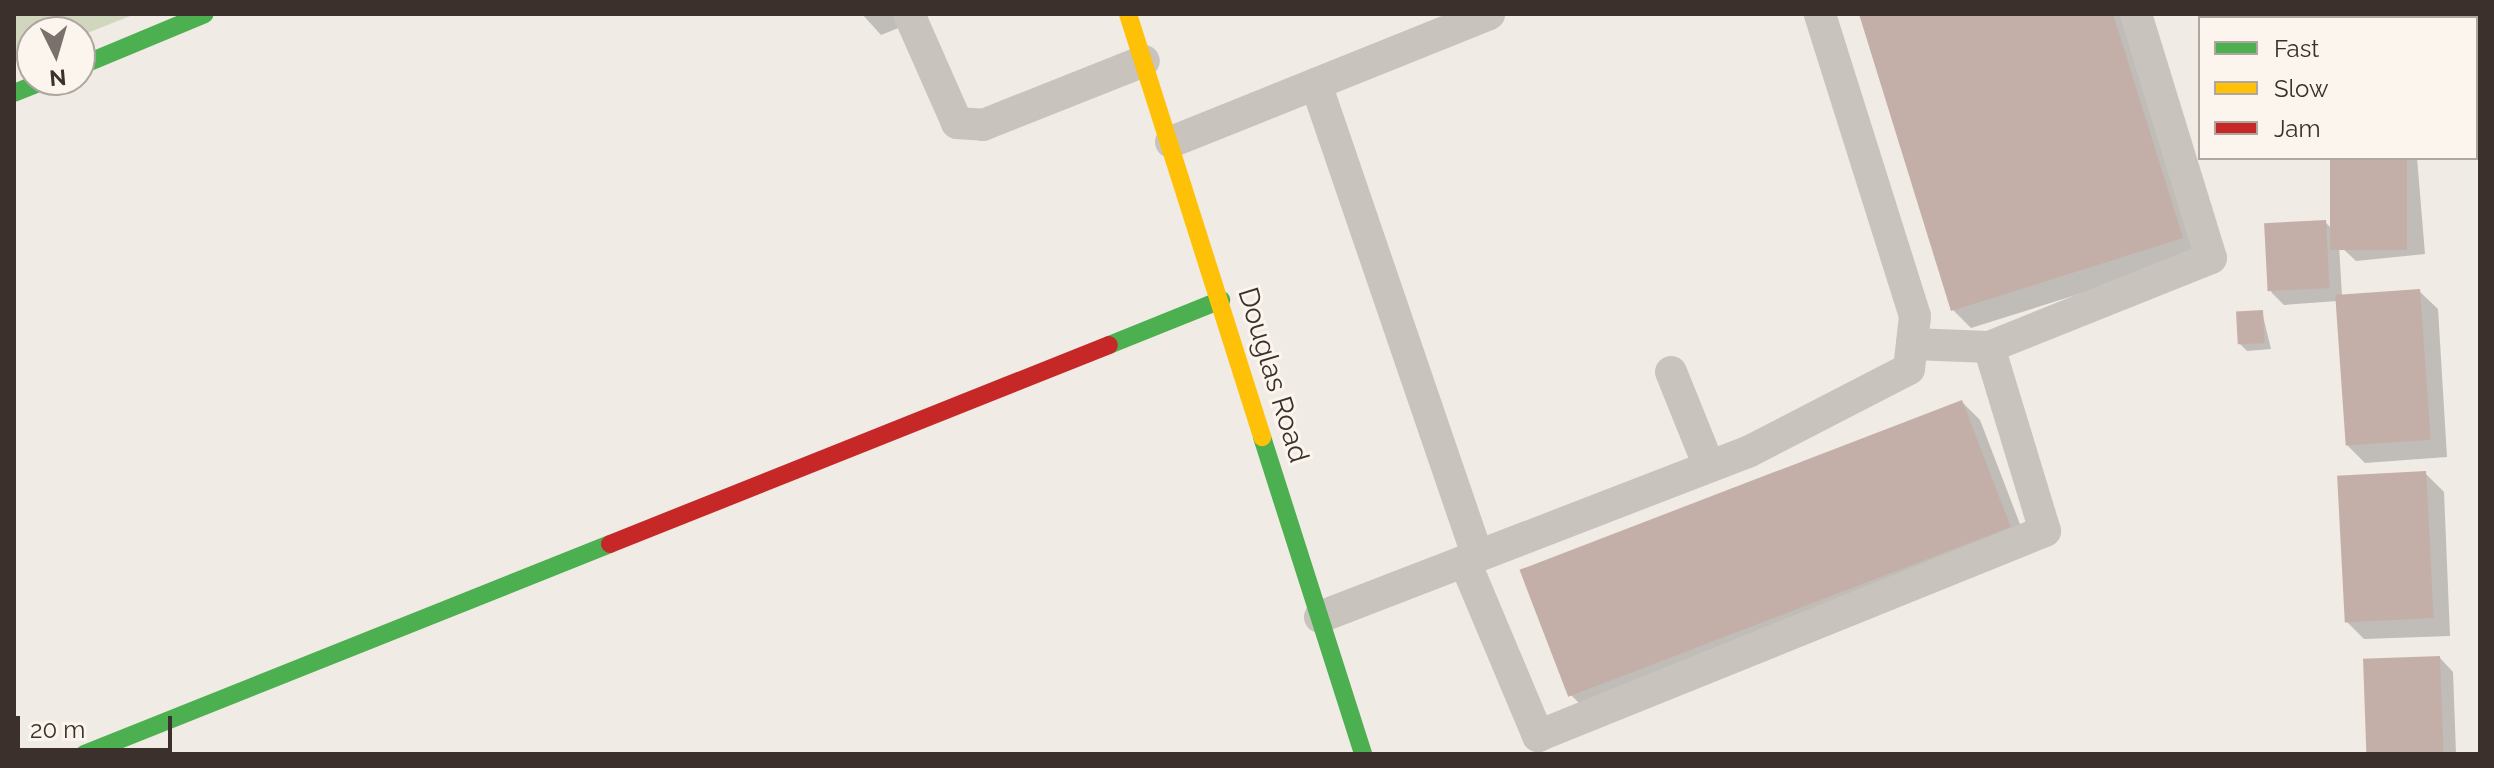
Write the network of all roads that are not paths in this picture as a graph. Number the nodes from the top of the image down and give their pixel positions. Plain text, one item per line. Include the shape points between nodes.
1 (205, 14) edge
2 (909, 14) edge
3 (1128, 14) edge
4 (1489, 14) edge
5 (1820, 14) edge
6 (2136, 14) edge
7 (96, 59) edge
8 (1144, 61) junction
9 (1316, 84) junction
10 (1171, 142) junction
11 (1221, 300) junction
12 (1912, 344) junction
13 (1989, 347) junction
14 (1671, 372) dead end
15 (1709, 466) junction
16 (1471, 559) junction
17 (1320, 617) junction
18 (84, 754) edge
19 (1363, 754) edge

1 - 7 street
2 - 8 lane via 957,123 983,125
3 - 8 street, Douglas Road
4 - 9 lane
5 - 12 lane via 1915,316
6 - 13 lane via 2211,258
8 - 10 street, Douglas Road
9 - 10 lane
9 - 16 lane
10 - 11 street, Douglas Road
11 - 17 street, Douglas Road
11 - 18 street
12 - 13 lane
12 - 15 lane via 1909,369 1839,410
13 - 16 lane via 2045,531 1538,736
14 - 15 lane
15 - 16 lane
16 - 17 lane
17 - 19 street, Douglas Road

